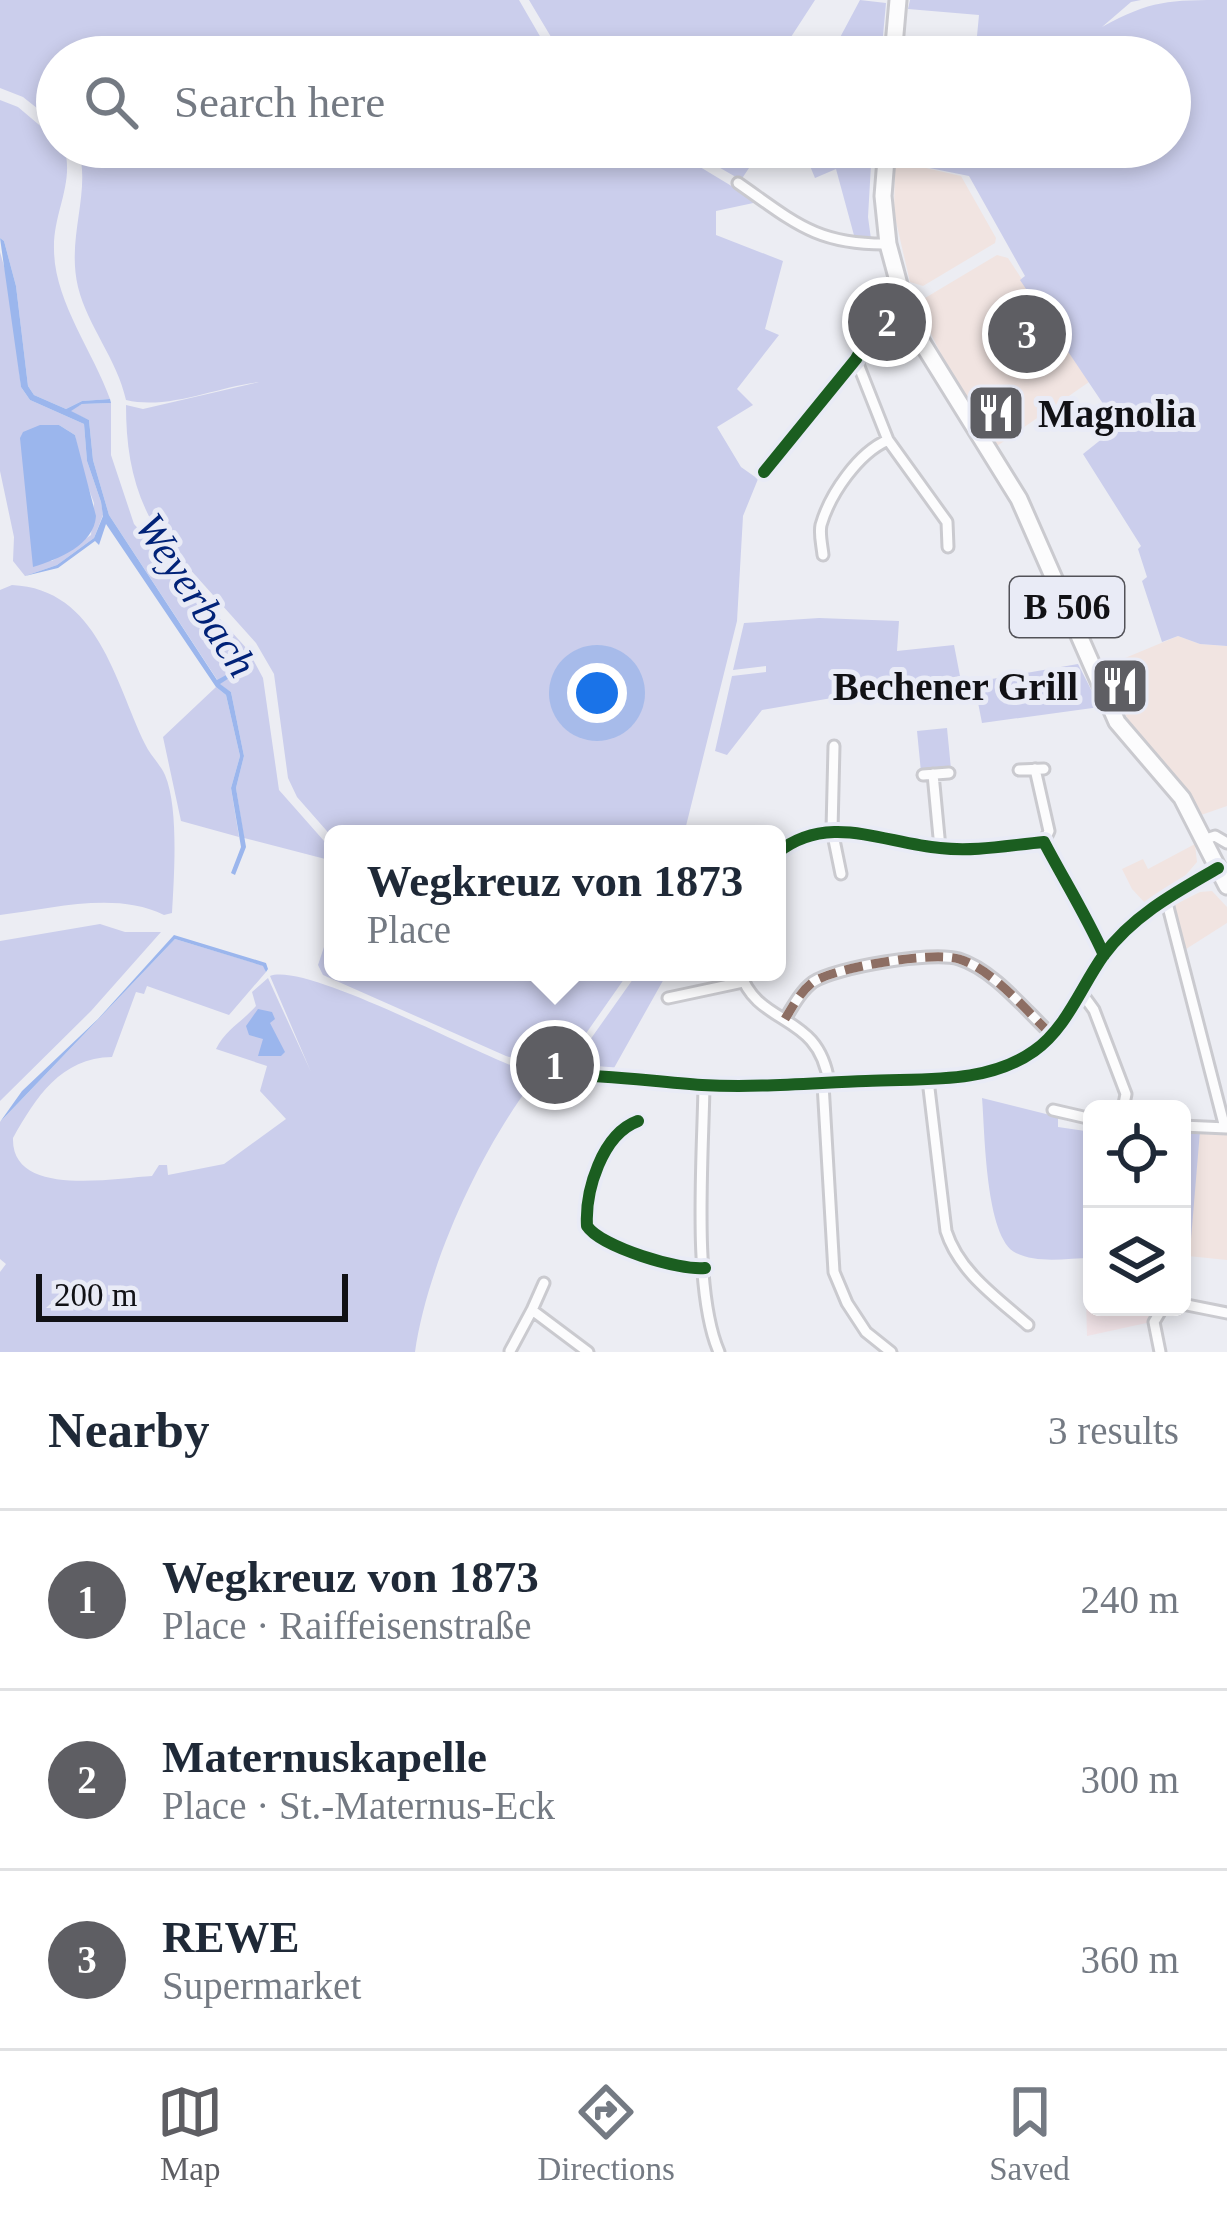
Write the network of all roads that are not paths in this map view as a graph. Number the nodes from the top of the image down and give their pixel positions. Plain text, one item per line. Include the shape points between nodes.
1 (898, 0) edge
2 (895, 36) edge
3 (885, 168) edge
4 (738, 183) dead end
5 (888, 244) junction
6 (904, 303) junction
7 (856, 359) junction
8 (888, 440) junction
9 (764, 472) dead end
10 (948, 547) dead end
11 (823, 555) dead end
12 (834, 746) dead end
13 (1019, 770) dead end
14 (949, 772) dead end
15 (832, 830) junction
16 (1203, 840) junction
17 (1044, 842) junction
18 (1227, 843) edge
19 (786, 847) edge
20 (940, 848) junction
21 (1218, 868) junction
22 (841, 874) dead end
23 (1227, 886) edge
24 (1166, 899) junction
25 (1104, 955) junction
26 (728, 981) edge
27 (745, 981) edge
28 (1081, 992) junction
29 (668, 998) dead end
30 (784, 1018) junction
31 (1052, 1035) junction
32 (557, 1075) dead end
33 (928, 1081) junction
34 (826, 1084) junction
35 (704, 1085) junction
36 (1125, 1100) edge
37 (1053, 1110) dead end
38 (1083, 1117) edge
39 (638, 1121) dead end
40 (1191, 1126) edge
41 (1226, 1128) edge
42 (704, 1268) junction
43 (544, 1283) dead end
44 (1191, 1306) edge
45 (532, 1310) junction
46 (1227, 1313) edge
47 (1158, 1316) edge
48 (1028, 1325) dead end
49 (510, 1351) edge
50 (588, 1352) edge
51 (719, 1352) edge
52 (891, 1352) edge
53 (1160, 1352) edge

1 - 2 main road
3 - 5 main road, B 506
4 - 5 street via 813,234
5 - 6 main road, B 506
6 - 7 street via 879,316
6 - 16 main road, B 506 via 1019,499 1117,722 1182,798
7 - 8 street
7 - 9 street
8 - 10 street via 947,522
8 - 11 street via 840,486 820,528
12 - 15 street
13 - 17 street via 1040,769
14 - 20 street via 928,775
15 - 19 street
15 - 20 street
15 - 22 street
16 - 18 street
16 - 21 main road, B 506
17 - 20 street
17 - 25 street
21 - 23 main road, B 506
21 - 24 street
24 - 25 street
24 - 41 street
25 - 28 street
26 - 29 street
27 - 30 street via 759,1003
28 - 31 street
28 - 36 street
30 - 31 street via 811,983 828,975 956,958
30 - 34 street via 815,1040
31 - 33 street via 1001,1069
32 - 35 street
33 - 34 street
33 - 48 street via 952,1249
34 - 35 street
34 - 52 street via 834,1272 866,1332
35 - 42 street
37 - 38 street
39 - 42 street via 606,1153 587,1226 647,1256
40 - 41 street
42 - 51 street
43 - 45 street
44 - 46 street
45 - 49 street
45 - 50 street
47 - 53 street

